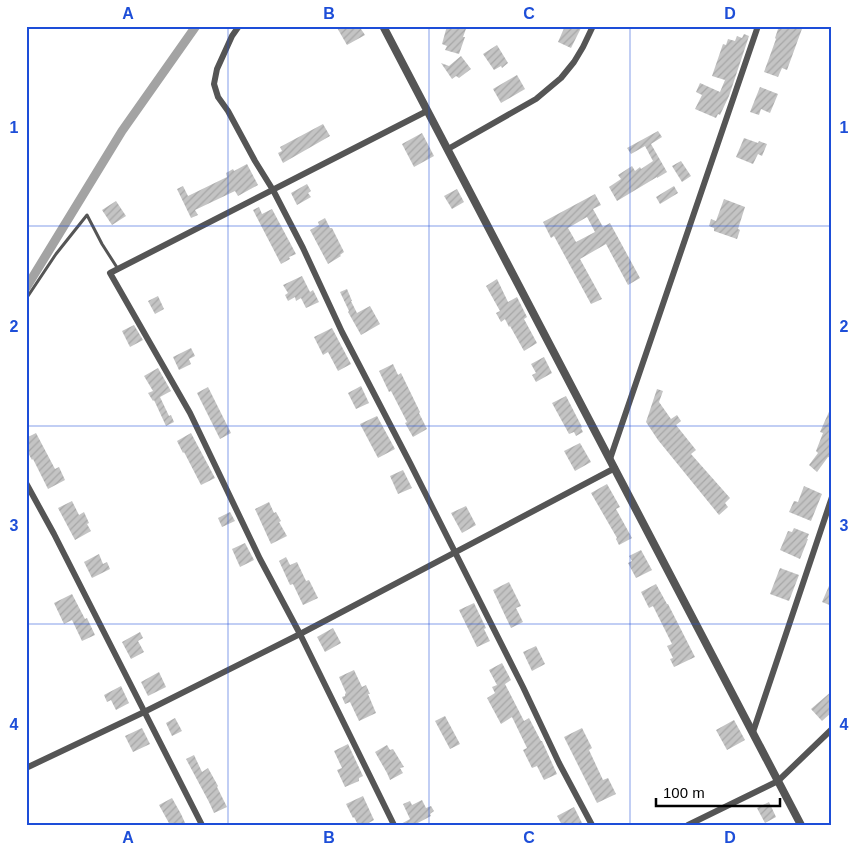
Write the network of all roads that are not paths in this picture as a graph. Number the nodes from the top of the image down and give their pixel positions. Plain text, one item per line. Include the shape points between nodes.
1 (240, 26) edge
2 (383, 26) edge
3 (593, 26) edge
4 (758, 26) edge
5 (428, 111) junction
6 (448, 149) junction
7 (273, 190) junction
8 (118, 269) junction
9 (26, 299) edge
10 (610, 459) junction
11 (615, 468) junction
12 (26, 483) edge
13 (832, 497) edge
14 (454, 552) junction
15 (300, 634) junction
16 (144, 712) junction
17 (832, 729) edge
18 (753, 732) junction
19 (26, 768) edge
20 (778, 781) junction
21 (202, 825) edge
22 (394, 825) edge
23 (592, 825) edge
24 (688, 825) edge
25 (801, 825) edge

1 - 7 street via 216,69 214,84
2 - 5 street
3 - 6 street via 574,62 536,99
4 - 10 street
5 - 6 street
5 - 7 street
6 - 10 street
7 - 8 street
7 - 14 street
8 - 9 lane via 87,214
8 - 15 street via 110,273 190,413
10 - 11 street
11 - 14 street
11 - 18 street
12 - 16 street
13 - 18 street
14 - 15 street
14 - 23 street
15 - 16 street
15 - 22 street
16 - 19 street
16 - 21 street
17 - 20 street
18 - 20 street
20 - 24 street
20 - 25 street

